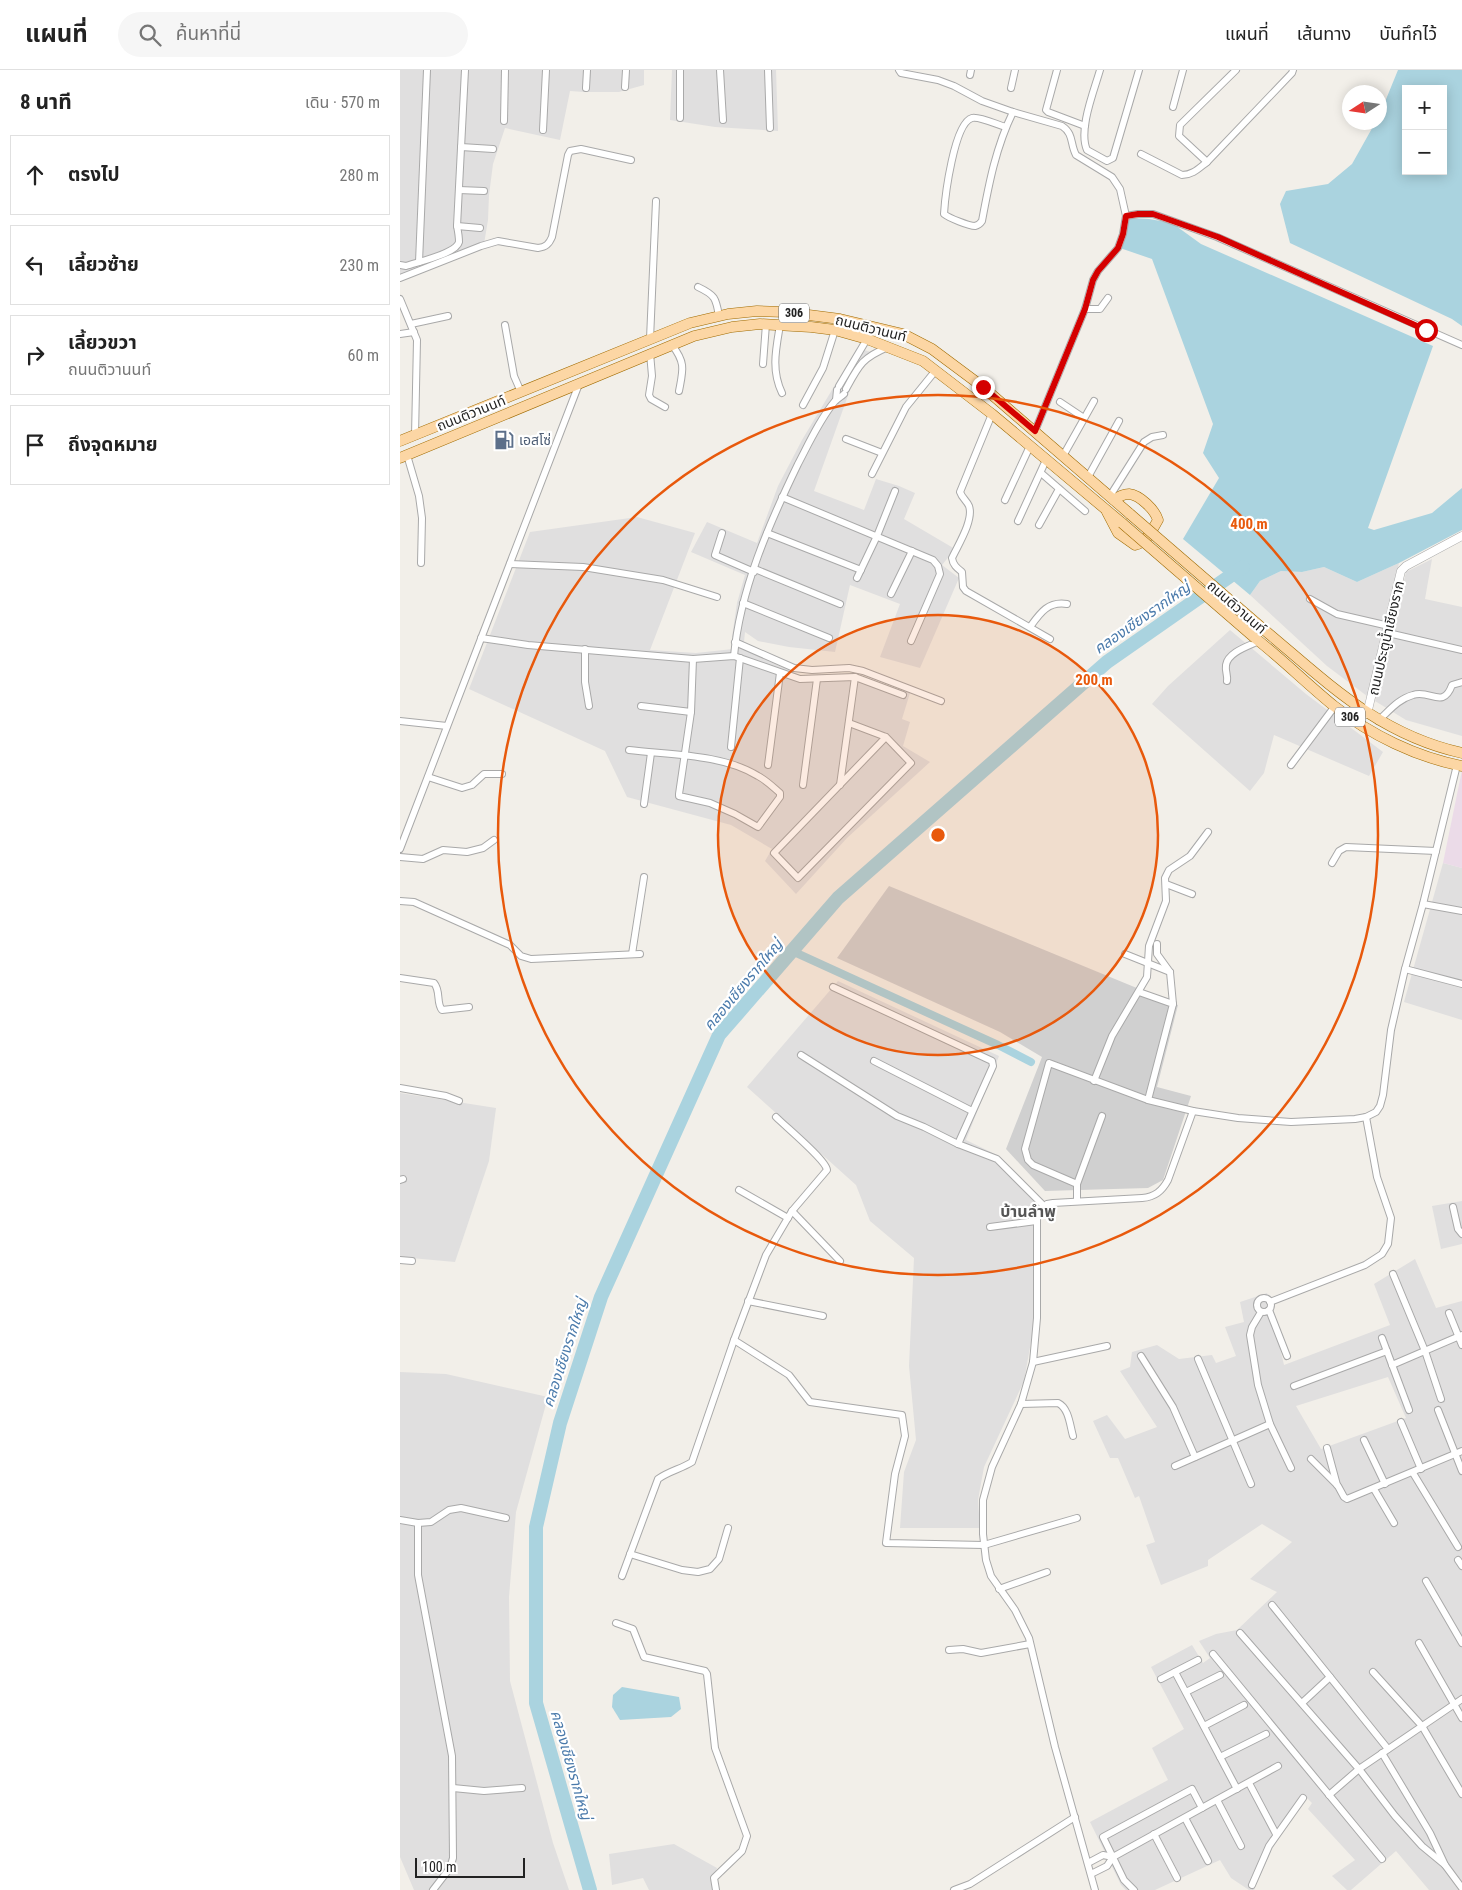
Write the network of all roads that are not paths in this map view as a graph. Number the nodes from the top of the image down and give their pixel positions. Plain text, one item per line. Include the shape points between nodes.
1 (426, 70) edge
2 (465, 70) edge
3 (505, 70) edge
4 (546, 70) edge
5 (587, 70) edge
6 (626, 70) edge
7 (680, 70) edge
8 (720, 70) edge
9 (768, 70) edge
10 (899, 70) edge
11 (1015, 70) edge
12 (1057, 70) edge
13 (1100, 70) edge
14 (1139, 70) edge
15 (1183, 70) edge
16 (1236, 70) edge
17 (1293, 70) edge
18 (625, 87) dead end
19 (586, 88) dead end
20 (1011, 88) dead end
21 (1173, 107) dead end
22 (1013, 112) junction
23 (680, 118) dead end
24 (723, 120) dead end
25 (504, 121) dead end
26 (1085, 126) junction
27 (1006, 127) junction
28 (770, 128) dead end
29 (543, 130) dead end
30 (461, 147) junction
31 (493, 149) dead end
32 (1141, 154) dead end
33 (631, 160) dead end
34 (1207, 162) junction
35 (459, 190) junction
36 (484, 191) dead end
37 (656, 202) dead end
38 (1126, 216) junction
39 (458, 226) junction
40 (480, 228) dead end
41 (419, 262) junction
42 (400, 265) edge
43 (400, 278) edge
44 (698, 287) dead end
45 (1108, 298) dead end
46 (400, 299) edge
47 (1085, 309) junction
48 (448, 316) dead end
49 (719, 316) junction
50 (411, 324) junction
51 (766, 324) junction
52 (505, 325) dead end
53 (780, 325) junction
54 (835, 330) junction
55 (414, 332) junction
56 (400, 334) edge
57 (650, 339) junction
58 (867, 339) junction
59 (672, 344) junction
60 (1462, 345) edge
61 (890, 346) junction
62 (650, 353) junction
63 (763, 364) dead end
64 (848, 370) junction
65 (936, 370) junction
66 (854, 374) junction
67 (579, 384) junction
68 (679, 391) dead end
69 (521, 392) junction
70 (782, 393) dead end
71 (836, 400) junction
72 (1094, 401) dead end
73 (1060, 402) dead end
74 (803, 405) dead end
75 (665, 407) dead end
76 (992, 414) junction
77 (1084, 418) junction
78 (1119, 421) dead end
79 (1035, 431) junction
80 (1163, 435) dead end
81 (415, 436) junction
82 (846, 439) dead end
83 (400, 442) edge
84 (1030, 446) junction
85 (882, 453) junction
86 (403, 456) edge
87 (1063, 456) junction
88 (1046, 460) junction
89 (1041, 473) junction
90 (872, 474) dead end
91 (1088, 477) junction
92 (1059, 489) junction
93 (895, 491) dead end
94 (782, 497) junction
95 (1112, 498) junction
96 (1005, 500) dead end
97 (1106, 509) junction
98 (1084, 510) dead end
99 (1018, 520) dead end
100 (1039, 525) dead end
101 (722, 533) dead end
102 (767, 533) junction
103 (877, 536) junction
104 (1462, 536) edge
105 (912, 551) junction
106 (421, 564) dead end
107 (510, 564) junction
108 (754, 570) junction
109 (861, 570) junction
110 (857, 578) dead end
111 (892, 594) dead end
112 (717, 597) dead end
113 (1310, 599) dead end
114 (743, 603) junction
115 (840, 604) dead end
116 (1067, 604) dead end
117 (1030, 627) junction
118 (1389, 629) junction
119 (481, 638) junction
120 (829, 638) dead end
121 (1050, 639) dead end
122 (1257, 639) junction
123 (911, 641) dead end
124 (735, 642) junction
125 (585, 649) junction
126 (1462, 650) edge
127 (737, 657) junction
128 (693, 659) junction
129 (780, 673) junction
130 (855, 677) junction
131 (817, 679) junction
132 (1227, 682) dead end
133 (1462, 682) edge
134 (903, 695) dead end
135 (941, 701) dead end
136 (589, 706) dead end
137 (641, 706) dead end
138 (1335, 706) junction
139 (690, 712) junction
140 (1367, 714) junction
141 (400, 721) edge
142 (1378, 721) junction
143 (849, 723) junction
144 (447, 726) junction
145 (886, 737) junction
146 (731, 748) dead end
147 (630, 750) dead end
148 (651, 753) junction
149 (1462, 753) edge
150 (684, 757) junction
151 (768, 765) dead end
152 (1291, 765) dead end
153 (1459, 765) edge
154 (502, 774) dead end
155 (428, 777) junction
156 (803, 785) dead end
157 (840, 785) junction
158 (644, 804) dead end
159 (1208, 832) dead end
160 (494, 840) dead end
161 (400, 849) edge
162 (1436, 851) junction
163 (400, 857) edge
164 (1332, 863) dead end
165 (644, 877) dead end
166 (1166, 884) junction
167 (1192, 894) dead end
168 (400, 901) edge
169 (1423, 904) junction
170 (1462, 911) edge
171 (1157, 944) dead end
172 (632, 954) junction
173 (640, 954) dead end
174 (1125, 954) dead end
175 (1148, 962) junction
176 (1406, 969) junction
177 (1170, 972) junction
178 (400, 978) edge
179 (1462, 984) edge
180 (833, 987) dead end
181 (1139, 992) junction
182 (1173, 1004) junction
183 (469, 1007) dead end
184 (801, 1055) dead end
185 (874, 1061) dead end
186 (1094, 1081) junction
187 (400, 1088) edge
188 (1148, 1100) junction
189 (459, 1101) dead end
190 (972, 1111) junction
191 (1193, 1111) junction
192 (1102, 1116) dead end
193 (776, 1117) dead end
194 (1366, 1117) junction
195 (958, 1144) junction
196 (1077, 1184) junction
197 (739, 1190) dead end
198 (1077, 1201) junction
199 (1045, 1207) junction
200 (1453, 1207) dead end
201 (792, 1211) junction
202 (788, 1218) junction
203 (1036, 1221) junction
204 (990, 1227) dead end
205 (1462, 1234) edge
206 (400, 1260) edge
207 (412, 1261) dead end
208 (840, 1261) dead end
209 (1393, 1274) dead end
210 (748, 1301) junction
211 (1270, 1302) junction
212 (1269, 1310) junction
213 (1261, 1312) junction
214 (1449, 1313) dead end
215 (823, 1316) dead end
216 (1460, 1336) edge
217 (1382, 1338) dead end
218 (734, 1340) junction
219 (1462, 1345) edge
220 (1107, 1346) dead end
221 (1387, 1351) junction
222 (1425, 1351) junction
223 (1140, 1356) dead end
224 (1287, 1356) dead end
225 (1198, 1359) dead end
226 (1033, 1362) junction
227 (1392, 1365) junction
228 (1294, 1386) dead end
229 (1441, 1399) dead end
230 (1021, 1404) junction
231 (1409, 1410) dead end
232 (1438, 1410) dead end
233 (1401, 1422) dead end
234 (1270, 1424) junction
235 (1074, 1436) dead end
236 (1364, 1440) dead end
237 (1233, 1441) junction
238 (1327, 1448) dead end
239 (1462, 1451) edge
240 (1454, 1456) junction
241 (1195, 1457) junction
242 (1311, 1459) dead end
243 (1175, 1466) dead end
244 (1291, 1468) dead end
245 (1421, 1469) junction
246 (1462, 1471) edge
247 (1413, 1472) junction
248 (1251, 1484) dead end
249 (1385, 1484) junction
250 (1338, 1486) junction
251 (1374, 1488) junction
252 (506, 1518) dead end
253 (1077, 1518) dead end
254 (400, 1520) edge
255 (418, 1523) junction
256 (1394, 1524) dead end
257 (728, 1528) dead end
258 (984, 1545) junction
259 (1458, 1547) dead end
260 (630, 1554) junction
261 (1458, 1560) dead end
262 (1462, 1566) edge
263 (1047, 1572) dead end
264 (622, 1576) dead end
265 (1426, 1581) dead end
266 (999, 1589) junction
267 (1272, 1604) dead end
268 (616, 1623) dead end
269 (1240, 1633) dead end
270 (1419, 1643) dead end
271 (1462, 1643) edge
272 (1030, 1644) junction
273 (949, 1650) dead end
274 (1213, 1654) dead end
275 (1198, 1660) dead end
276 (1176, 1672) junction
277 (1373, 1672) dead end
278 (1220, 1675) dead end
279 (1330, 1677) junction
280 (1161, 1679) dead end
281 (1186, 1692) junction
282 (1462, 1699) edge
283 (1302, 1704) junction
284 (1453, 1704) junction
285 (1244, 1705) dead end
286 (1462, 1718) edge
287 (1204, 1726) junction
288 (1422, 1726) junction
289 (1266, 1734) dead end
290 (1385, 1751) junction
291 (1220, 1757) junction
292 (1278, 1766) dead end
293 (1359, 1769) junction
294 (1249, 1783) junction
295 (453, 1788) junction
296 (522, 1788) dead end
297 (1237, 1789) junction
298 (1462, 1794) edge
299 (1329, 1795) junction
300 (1303, 1798) dead end
301 (1217, 1800) junction
302 (1202, 1808) junction
303 (1075, 1817) junction
304 (1185, 1818) junction
305 (1154, 1834) junction
306 (1276, 1834) junction
307 (1241, 1846) dead end
308 (1113, 1857) junction
309 (1382, 1859) dead end
310 (1208, 1861) dead end
311 (1088, 1863) junction
312 (1445, 1865) junction
313 (1091, 1874) junction
314 (1177, 1878) dead end
315 (1252, 1885) dead end
316 (1462, 1888) edge
317 (434, 1890) edge
318 (716, 1890) edge
319 (954, 1890) edge
320 (1095, 1890) edge
321 (1134, 1890) edge

1 - 41 street
2 - 30 street
3 - 25 street
4 - 29 street
5 - 19 street
6 - 18 street
7 - 23 street
8 - 24 street
9 - 28 street
10 - 22 street via 938,80
11 - 20 street
12 - 26 street via 1046,110
13 - 26 street
14 - 26 street via 1111,160 1086,150
15 - 21 street
16 - 34 street via 1180,125 1179,136
17 - 34 street
22 - 27 street
22 - 38 street via 1068,130 1076,155 1112,177 1120,189
27 - 27 street via 993,164 982,221 974,226 948,218 944,214 948,175 966,122 976,118
30 - 31 street
30 - 35 street
32 - 34 street via 1182,175 1194,172
33 - 43 street via 581,149 570,151 552,237 544,247 493,242
35 - 36 street
35 - 39 street
37 - 57 street
38 - 47 street via 1118,248 1093,280
38 - 60 street via 1153,214 1218,237
39 - 40 street
39 - 41 street via 456,248
41 - 42 street
44 - 49 street via 712,294
45 - 47 street via 1100,308
46 - 50 street
47 - 79 street
48 - 50 street
49 - 57 main road, ถนนติวานนท์ / 306 via 690,323
49 - 79 main road, ถนนติวานนท์ / 306 via 757,311 802,314 866,324 903,334 953,364
50 - 55 street
51 - 53 main road, ถนนติวานนท์ / 306
51 - 59 main road, ถนนติวานนท์ / 306 via 732,327
51 - 63 street
52 - 69 street via 514,376
53 - 54 main road, ถนนติวานนท์ / 306
53 - 70 street via 774,361
54 - 58 main road, ถนนติวานนท์ / 306
54 - 74 street via 823,368
55 - 56 street
55 - 81 street via 418,351
57 - 69 main road, ถนนติวานนท์ / 306
58 - 61 main road, ถนนติวานนท์ / 306
58 - 64 street
59 - 62 main road, ถนนติวานนท์ / 306
59 - 68 street via 682,362
61 - 65 main road, ถนนติวานนท์ / 306
61 - 66 street via 867,357
62 - 67 main road, ถนนติวานนท์ / 306
62 - 75 street via 652,376 649,395
64 - 66 street
64 - 71 street via 838,388
65 - 76 main road, ถนนติวานนท์ / 306
65 - 85 street via 910,402
66 - 71 street via 845,392
67 - 86 main road, ถนนติวานนท์ / 306
67 - 107 street
69 - 81 main road, ถนนติวานนท์ / 306
71 - 94 street
72 - 77 street
73 - 77 street
76 - 84 main road, ถนนติวานนท์ / 306
76 - 117 street via 960,492 970,512 952,562 962,572 966,591
77 - 87 street
78 - 91 street
79 - 87 main road, ถนนติวานนท์ / 306
80 - 95 street via 1144,442
81 - 83 main road, ถนนติวานนท์ / 306
82 - 85 street
84 - 88 main road, ถนนติวานนท์ / 306
84 - 96 street
85 - 90 street
86 - 106 street via 419,496
87 - 91 main road, ถนนติวานนท์ / 306
88 - 89 street
88 - 97 main road, ถนนติวานนท์ / 306
89 - 92 street
89 - 99 street
91 - 95 main road, ถนนติวานนท์ / 306
92 - 98 street
92 - 100 street
93 - 103 street
94 - 102 street
94 - 103 street
95 - 97 main road via 1127,494 1140,499 1158,520 1149,535 1135,545 1118,533
95 - 140 main road, ถนนติวานนท์ / 306, bridge
97 - 122 main road, ถนนติวานนท์ / 306, bridge
101 - 108 street via 715,555
102 - 108 street
102 - 109 street
103 - 105 street
103 - 109 street
104 - 118 street, ถนนประตูน้ำเชียงราก via 1401,571
105 - 111 street
105 - 123 street via 933,560 940,574
107 - 112 street via 583,567 663,580
107 - 119 street
108 - 114 street
108 - 115 street
109 - 110 street
113 - 118 street via 1337,614
114 - 120 street
114 - 124 street
116 - 117 street via 1059,602 1044,608
117 - 121 street
118 - 126 street
118 - 140 street, ถนนประตูน้ำเชียงราก
119 - 125 street
119 - 144 street
122 - 132 street via 1228,659
122 - 138 main road, ถนนติวานนท์ / 306
124 - 127 street
124 - 135 street via 794,668 863,671
125 - 128 street
125 - 136 street
127 - 128 street
127 - 129 street
127 - 146 street
128 - 139 street
129 - 131 street via 800,679
129 - 151 street
130 - 131 street
130 - 134 street
130 - 143 street
131 - 156 street
133 - 142 street via 1452,685 1446,697 1419,694 1399,701
137 - 139 street
138 - 152 street
138 - 153 main road, ถนนติวานนท์ / 306 via 1394,743
139 - 150 street
140 - 142 main road, ถนนติวานนท์ / 306
141 - 144 street
142 - 149 main road, ถนนติวานนท์ / 306 via 1414,738
143 - 145 street
143 - 157 street
144 - 155 street
145 - 157 street
145 - 157 street via 911,764 798,878 774,853
147 - 148 street
148 - 150 street
148 - 158 street
150 - 150 street via 679,794 682,798 710,804 758,828 780,797 780,793 758,776 724,762
153 - 162 street
154 - 155 street via 484,774 472,785 462,788
155 - 161 street
159 - 166 street via 1190,856 1169,870
160 - 163 street via 483,848 467,852 443,850 423,859
162 - 164 street via 1346,847 1339,851
162 - 169 street
165 - 172 street
166 - 167 street
166 - 175 street via 1166,901 1149,946
168 - 172 street via 414,902 510,945 525,958
169 - 170 street
169 - 176 street
171 - 177 street via 1158,954
172 - 173 street
174 - 175 street
175 - 177 street
175 - 181 street via 1147,977
176 - 179 street
176 - 194 street via 1391,1030 1382,1100 1376,1112
177 - 182 street
178 - 183 street via 434,983 442,1010
180 - 190 street via 992,1061 993,1066
181 - 182 street
181 - 186 street via 1112,1036
182 - 188 street
184 - 195 street via 897,1116
185 - 190 street
186 - 188 street
186 - 196 street via 1049,1063 1026,1139 1026,1154 1033,1165
187 - 189 street
188 - 191 street
190 - 195 street
191 - 194 street via 1291,1122
191 - 198 street via 1168,1180 1158,1194 1150,1198
192 - 196 street
193 - 201 street via 827,1167
194 - 211 street via 1378,1178 1391,1218 1388,1244 1382,1254 1365,1266
195 - 199 street via 997,1159
196 - 198 street
197 - 202 street
198 - 199 street
199 - 203 street
200 - 205 street
201 - 202 street
201 - 208 street
202 - 210 street via 766,1255
203 - 204 street
203 - 226 street via 1037,1316
206 - 207 street
209 - 222 street
210 - 215 street
210 - 218 street
211 - 212 street
211 - 213 street via 1260,1300 1257,1306
212 - 213 street
212 - 224 street
213 - 234 street via 1252,1327 1250,1344
214 - 216 street
216 - 219 street
216 - 222 street
217 - 221 street
218 - 258 street via 789,1375 810,1402 902,1416 905,1436 895,1474 886,1542
218 - 260 street via 692,1462 658,1479
220 - 226 street
221 - 227 street
221 - 228 street
222 - 227 street
222 - 229 street
223 - 241 street via 1173,1407
225 - 237 street
226 - 230 street
227 - 231 street
230 - 235 street via 1062,1404
230 - 258 street via 992,1467 983,1500
232 - 240 street
233 - 245 street
234 - 237 street
234 - 244 street
236 - 249 street
237 - 241 street
237 - 248 street
238 - 250 street
239 - 240 street
240 - 245 street
240 - 246 street
241 - 243 street
242 - 250 street
245 - 247 street
247 - 249 street
247 - 259 street
249 - 251 street
250 - 251 street via 1347,1499
251 - 256 street
252 - 255 street via 461,1508 449,1510 432,1522
253 - 258 street
254 - 255 street
255 - 295 street via 418,1575 450,1736
257 - 260 street via 719,1559 710,1570 682,1570
258 - 266 street via 991,1576
260 - 264 street
261 - 262 street
263 - 266 street
265 - 271 street
266 - 272 street via 1021,1620
267 - 279 street
268 - 318 street via 633,1629 644,1658 707,1674 715,1748 747,1836 742,1851 714,1878
269 - 283 street
270 - 284 street
272 - 273 street via 982,1653
272 - 303 street
274 - 299 street
275 - 276 street
276 - 280 street
276 - 281 street
277 - 288 street
278 - 281 street
279 - 283 street
279 - 290 street
281 - 287 street
282 - 284 street
283 - 293 street
284 - 286 street
284 - 288 street
285 - 287 street
287 - 291 street
288 - 290 street
288 - 298 street
289 - 291 street
290 - 293 street
290 - 312 street
291 - 297 street
292 - 294 street
293 - 299 street
293 - 312 street via 1395,1816 1422,1846
294 - 297 street
294 - 306 street
295 - 296 street
295 - 317 street via 453,1863
297 - 301 street
299 - 309 street
300 - 306 street
301 - 302 street
301 - 307 street
302 - 304 street
302 - 308 street via 1192,1790 1103,1837
303 - 311 street
303 - 319 street via 970,1884
304 - 305 street
304 - 310 street
305 - 308 street
305 - 314 street
306 - 315 street
308 - 311 street via 1103,1855
308 - 313 street via 1107,1866
308 - 321 street via 1124,1880
311 - 313 street
312 - 316 street
313 - 320 street

